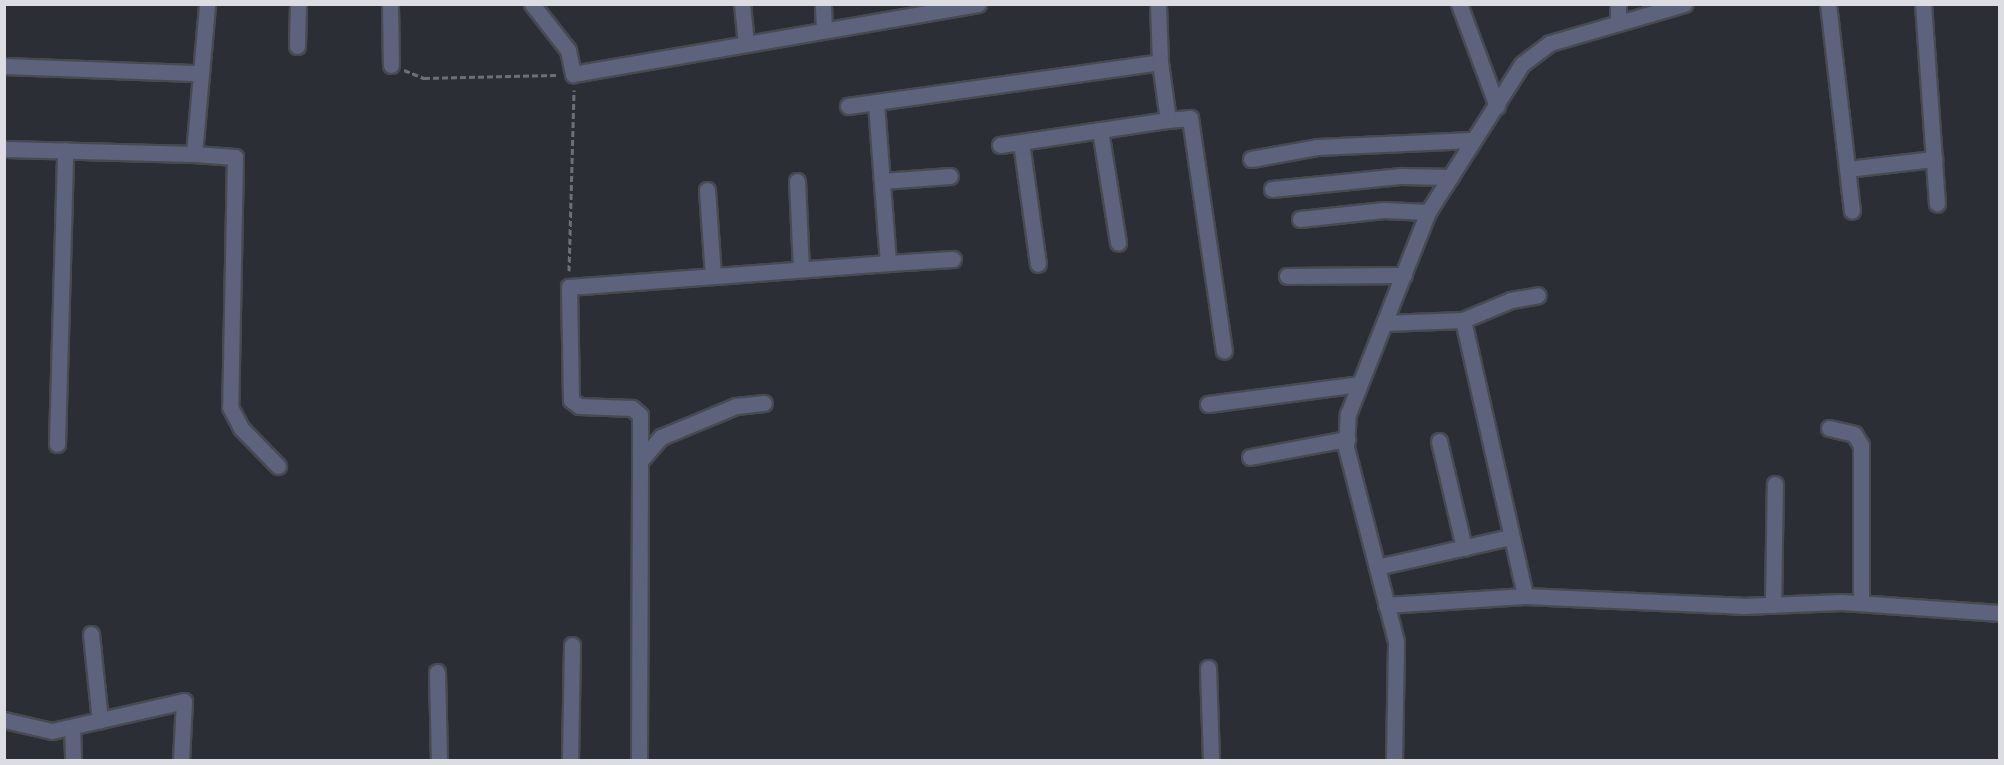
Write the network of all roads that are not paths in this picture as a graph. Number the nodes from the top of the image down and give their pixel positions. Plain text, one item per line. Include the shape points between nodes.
1 (207, 4) edge
2 (298, 4) edge
3 (390, 4) edge
4 (532, 4) edge
5 (742, 4) edge
6 (823, 4) edge
7 (978, 4) edge
8 (1158, 4) edge
9 (1459, 4) edge
10 (1618, 4) edge
11 (1684, 4) edge
12 (1827, 4) edge
13 (1923, 4) edge
14 (1618, 23) junction
15 (824, 28) junction
16 (746, 44) junction
17 (297, 46) dead end
18 (1160, 62) junction
19 (391, 65) road end
20 (4, 66) edge
21 (199, 73) junction
22 (876, 102) junction
23 (848, 106) dead end
24 (1497, 106) junction
25 (1168, 120) junction
26 (1100, 130) junction
27 (1472, 140) junction
28 (1021, 142) junction
29 (1000, 145) dead end
30 (4, 148) edge
31 (65, 150) junction
32 (194, 153) junction
33 (1251, 159) dead end
34 (1934, 159) junction
35 (1847, 169) junction
36 (950, 176) dead end
37 (1451, 177) junction
38 (797, 181) dead end
39 (882, 181) junction
40 (1272, 189) dead end
41 (707, 190) dead end
42 (1937, 204) dead end
43 (1852, 211) dead end
44 (1428, 212) junction
45 (1300, 219) dead end
46 (1118, 243) dead end
47 (953, 259) dead end
48 (888, 263) junction
49 (1038, 264) dead end
50 (801, 269) junction
51 (713, 275) junction
52 (1404, 275) junction
53 (1287, 276) dead end
54 (1538, 295) dead end
55 (1463, 320) junction
56 (1385, 323) junction
57 (1224, 351) dead end
58 (1359, 384) junction
59 (764, 404) dead end
60 (1208, 404) dead end
61 (1829, 428) dead end
62 (1347, 439) junction
63 (1438, 441) dead end
64 (57, 444) dead end
65 (1250, 457) dead end
66 (640, 461) junction
67 (278, 466) dead end
68 (1775, 484) dead end
69 (1510, 537) junction
70 (1464, 548) junction
71 (1377, 567) junction
72 (1525, 596) junction
73 (1861, 603) junction
74 (1386, 605) junction
75 (1773, 605) junction
76 (2000, 613) edge
77 (91, 634) dead end
78 (572, 645) dead end
79 (1208, 668) dead end
80 (437, 672) dead end
81 (4, 720) edge
82 (100, 721) junction
83 (72, 727) junction
84 (73, 760) edge
85 (181, 760) edge
86 (439, 760) edge
87 (570, 760) edge
88 (639, 760) edge
89 (1211, 760) edge
90 (1394, 760) edge

1 - 21 street
2 - 17 street
3 - 19 street
4 - 16 street via 568,50 573,74
5 - 16 street
6 - 15 street
7 - 15 street
8 - 18 street
9 - 24 street
10 - 14 street
11 - 14 street
12 - 35 street
13 - 34 street
14 - 24 street via 1550,44 1522,64
15 - 16 street
18 - 22 street
18 - 25 street
20 - 21 street
21 - 32 street
22 - 23 street
22 - 39 street
24 - 27 street
25 - 26 street
25 - 57 street via 1190,118
26 - 28 street
26 - 46 street
27 - 33 street via 1317,147
27 - 37 street
28 - 29 street
28 - 49 street
30 - 31 street
31 - 32 street
31 - 64 street
32 - 67 street via 235,157 230,406 241,429
34 - 35 street
34 - 42 street
35 - 43 street
36 - 39 street
37 - 40 street via 1401,176
37 - 44 street
38 - 50 street
39 - 48 street
41 - 51 street
44 - 45 street via 1384,210
44 - 52 street
47 - 48 street
48 - 50 street
50 - 51 street
51 - 66 street via 569,287 571,400 579,406 632,408 640,415
52 - 53 street
52 - 56 street
54 - 55 street via 1511,300
55 - 56 street
55 - 69 street
56 - 58 street
58 - 60 street
58 - 62 street via 1348,414
59 - 66 street via 736,406 662,437
61 - 73 street via 1854,434 1861,446
62 - 65 street
62 - 71 street
63 - 70 street
66 - 88 street
68 - 75 street
69 - 70 street
69 - 72 street
70 - 71 street
71 - 74 street
72 - 74 street
72 - 75 street
73 - 75 street
73 - 76 street
74 - 90 street via 1396,641
77 - 82 street
78 - 87 street
79 - 89 street
80 - 86 street
81 - 83 street via 52,730
82 - 83 street
82 - 85 street via 184,701
83 - 84 street

